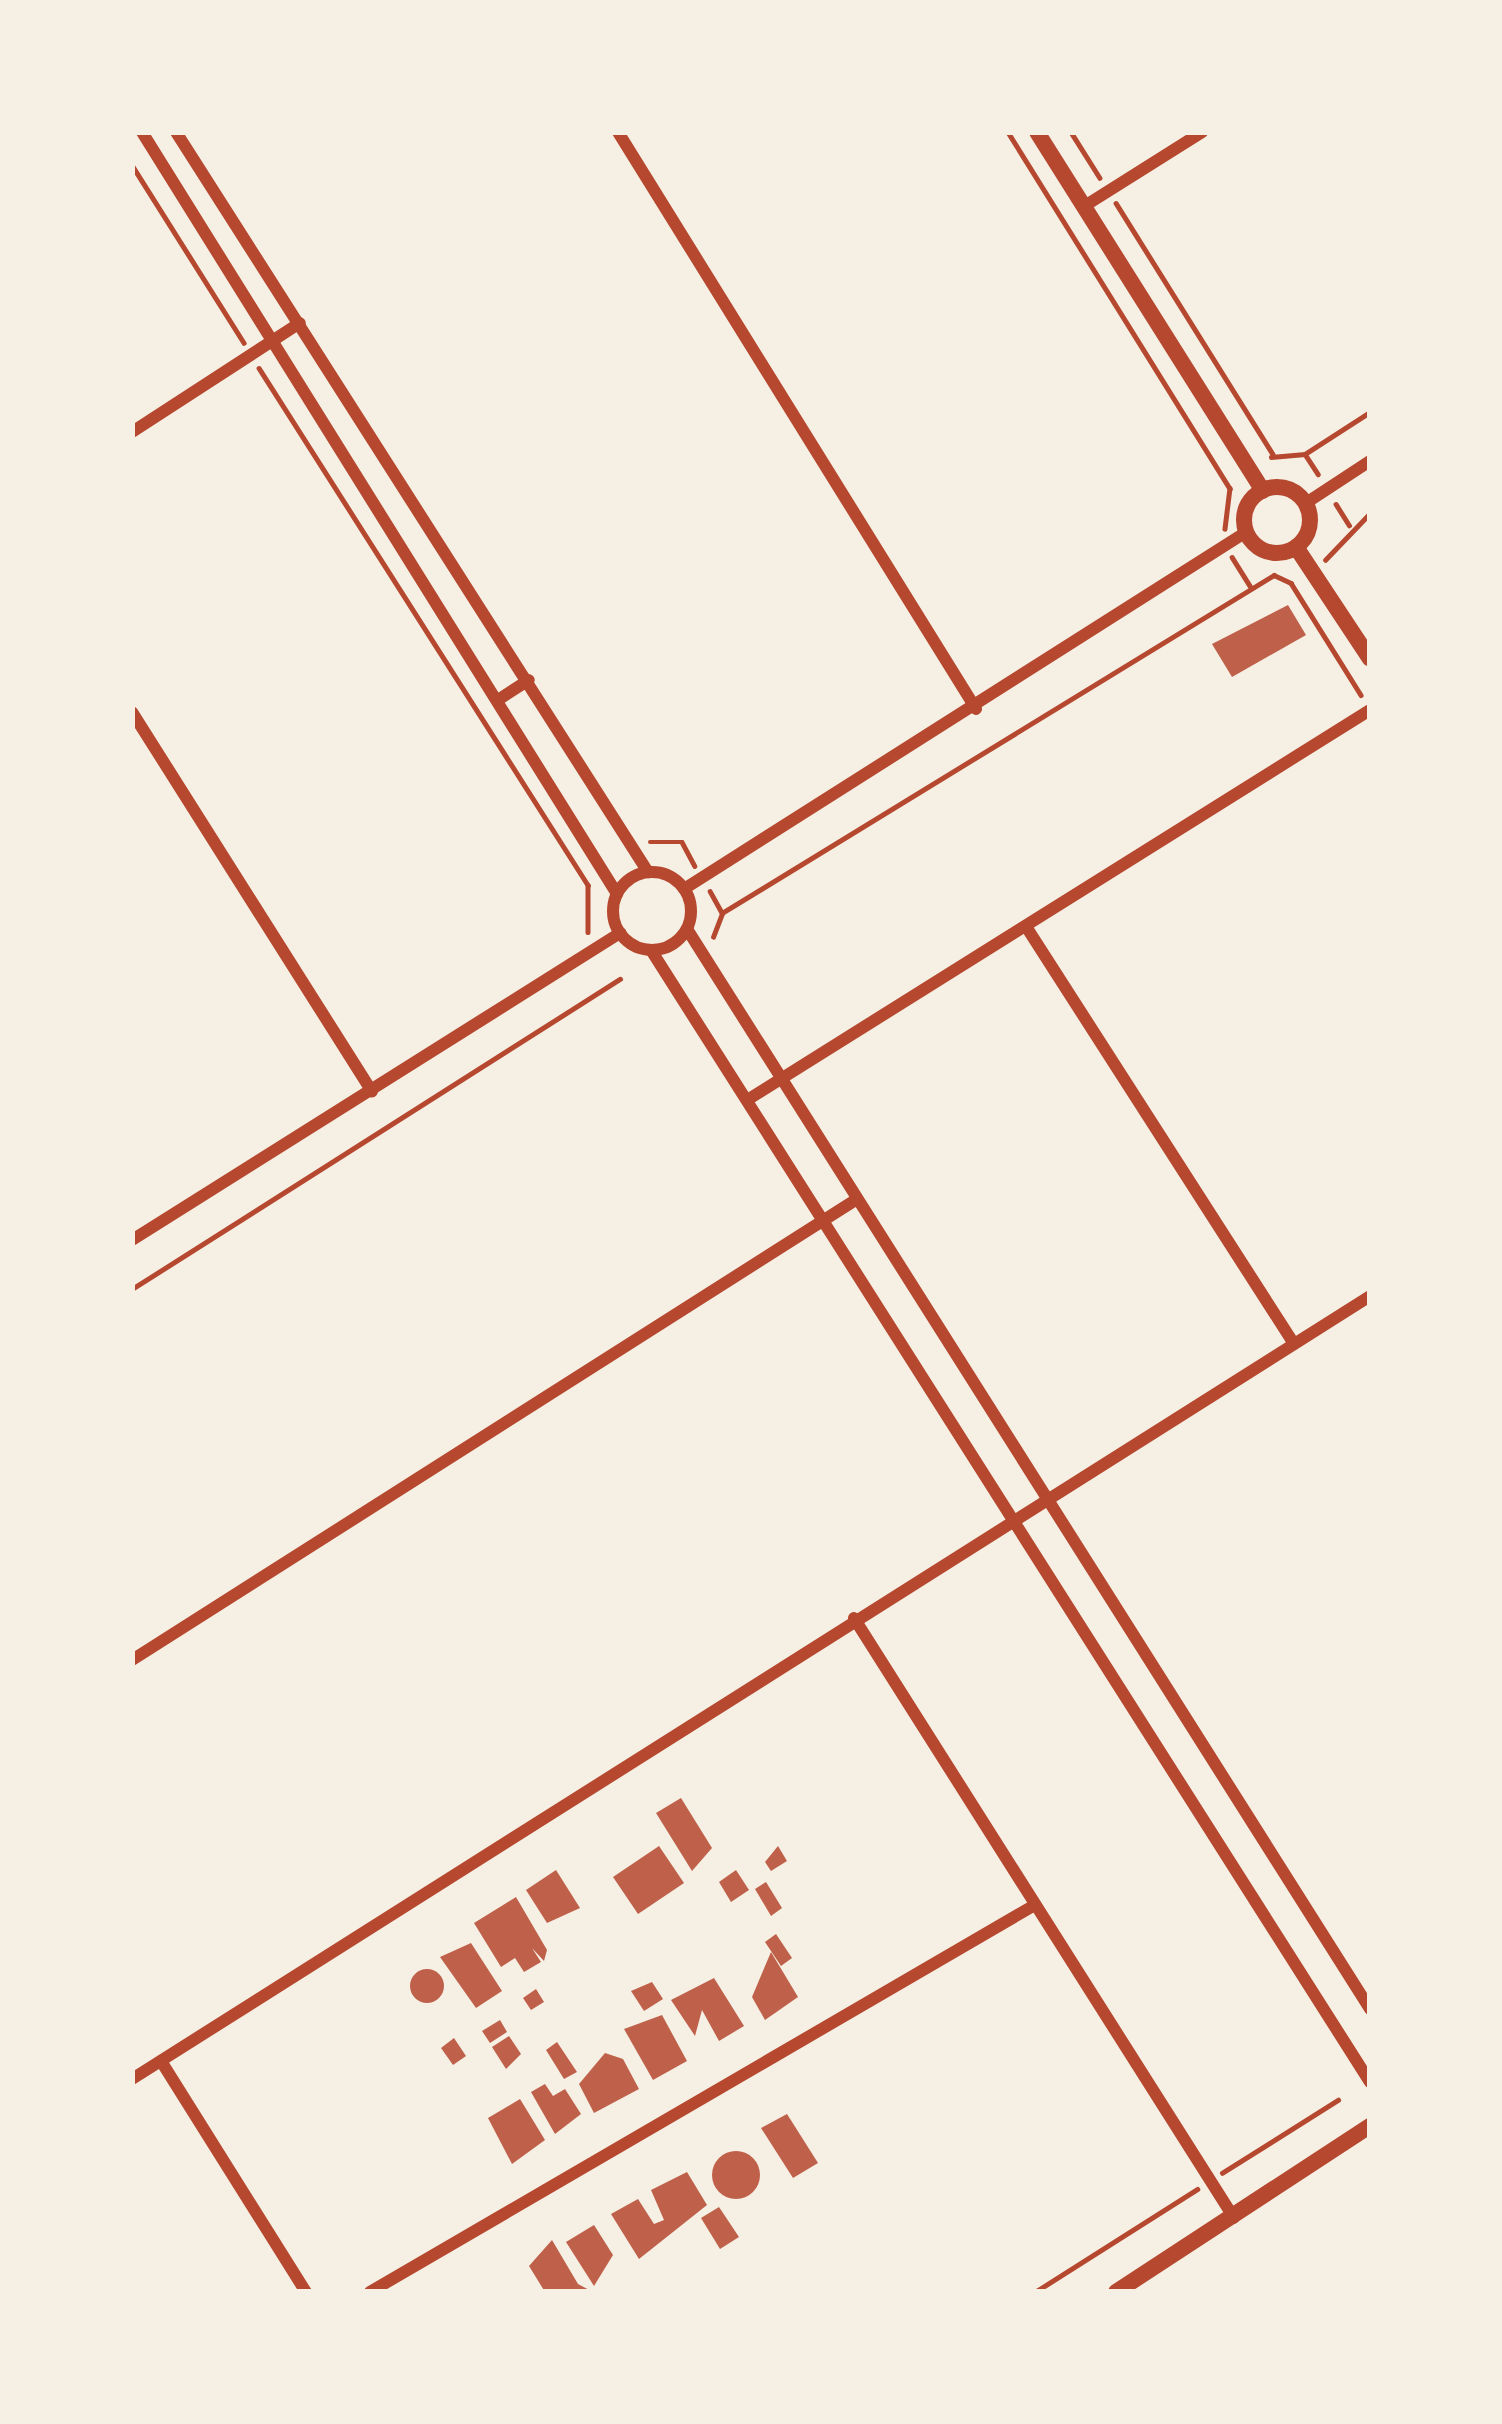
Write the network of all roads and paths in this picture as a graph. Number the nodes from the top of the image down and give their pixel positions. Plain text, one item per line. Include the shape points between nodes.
1 (142, 132) edge
2 (176, 132) edge
3 (618, 132) edge
4 (1008, 132) edge
5 (1036, 132) edge
6 (1071, 132) edge
7 (1202, 132) edge
8 (132, 165) edge
9 (1109, 191) junction
10 (1083, 207) junction
11 (300, 323) junction
12 (274, 340) junction
13 (251, 355) junction
14 (1370, 412) edge
15 (132, 432) edge
16 (1273, 454) junction
17 (1370, 460) edge
18 (1251, 473) junction
19 (1263, 490) junction
20 (1306, 503) junction
21 (1370, 513) edge
22 (1224, 523) dead end
23 (1246, 532) junction
24 (1296, 547) junction
25 (1227, 549) junction
26 (1313, 567) junction
27 (1291, 583) junction
28 (1251, 588) junction
29 (1370, 658) edge
30 (530, 680) junction
31 (501, 698) junction
32 (976, 709) junction
33 (1370, 710) edge
34 (132, 712) edge
35 (635, 850) junction
36 (648, 872) junction
37 (702, 878) junction
38 (684, 889) junction
39 (616, 895) junction
40 (722, 913) junction
41 (1027, 928) junction
42 (687, 929) junction
43 (620, 933) junction
44 (597, 947) junction
45 (651, 950) junction
46 (699, 953) junction
47 (620, 979) dead end
48 (782, 1080) junction
49 (372, 1091) junction
50 (752, 1097) junction
51 (857, 1199) junction
52 (826, 1218) junction
53 (132, 1240) edge
54 (132, 1289) edge
55 (1370, 1296) edge
56 (1293, 1342) junction
57 (1044, 1500) junction
58 (1018, 1517) junction
59 (854, 1618) junction
60 (132, 1660) edge
61 (1033, 1906) junction
62 (1370, 2009) edge
63 (161, 2061) junction
64 (132, 2079) edge
65 (1370, 2082) edge
66 (1338, 2099) dead end
67 (1370, 2126) edge
68 (1210, 2181) junction
69 (1234, 2218) junction
70 (306, 2292) edge
71 (370, 2292) edge
72 (1035, 2292) edge
73 (1116, 2292) edge

1 - 12 street
2 - 11 street
3 - 32 street
4 - 22 path via 1230,488
5 - 10 street
6 - 9 path
7 - 9 street
8 - 13 path
9 - 10 street
9 - 16 path
10 - 18 street
11 - 12 street
11 - 30 street
12 - 13 street
12 - 31 street
13 - 15 street
13 - 44 path via 588,885 580,918
14 - 16 path via 1305,454
16 - 18 path
17 - 20 street
18 - 19 street
19 - 20 street
19 - 23 street via 1247,507
20 - 24 street
21 - 26 path
23 - 24 street via 1271,553
23 - 25 street
24 - 26 street
25 - 28 path
25 - 32 street
26 - 27 path
26 - 29 street
27 - 28 path via 1274,575
27 - 33 path
28 - 40 path
30 - 31 street
30 - 35 street
31 - 39 street
32 - 37 street
33 - 41 street
34 - 49 street
35 - 36 street
35 - 37 path via 682,842
36 - 38 street
36 - 39 street
37 - 38 street
37 - 40 path
38 - 42 street
39 - 43 street
40 - 46 path
41 - 48 street
41 - 56 street
42 - 45 street
42 - 46 street
43 - 44 street
43 - 45 street
44 - 49 street
45 - 50 street
46 - 48 street
47 - 54 path
48 - 50 street
48 - 51 street
49 - 53 street
50 - 52 street
51 - 52 street
51 - 57 street
52 - 58 street
52 - 60 street
55 - 56 street
56 - 57 street
57 - 58 street
57 - 62 street
58 - 59 street
58 - 65 street
59 - 61 street
59 - 63 street
61 - 68 street
61 - 71 street
63 - 64 street
63 - 70 street
66 - 68 path
67 - 69 street
68 - 69 street
68 - 72 path
69 - 73 street

